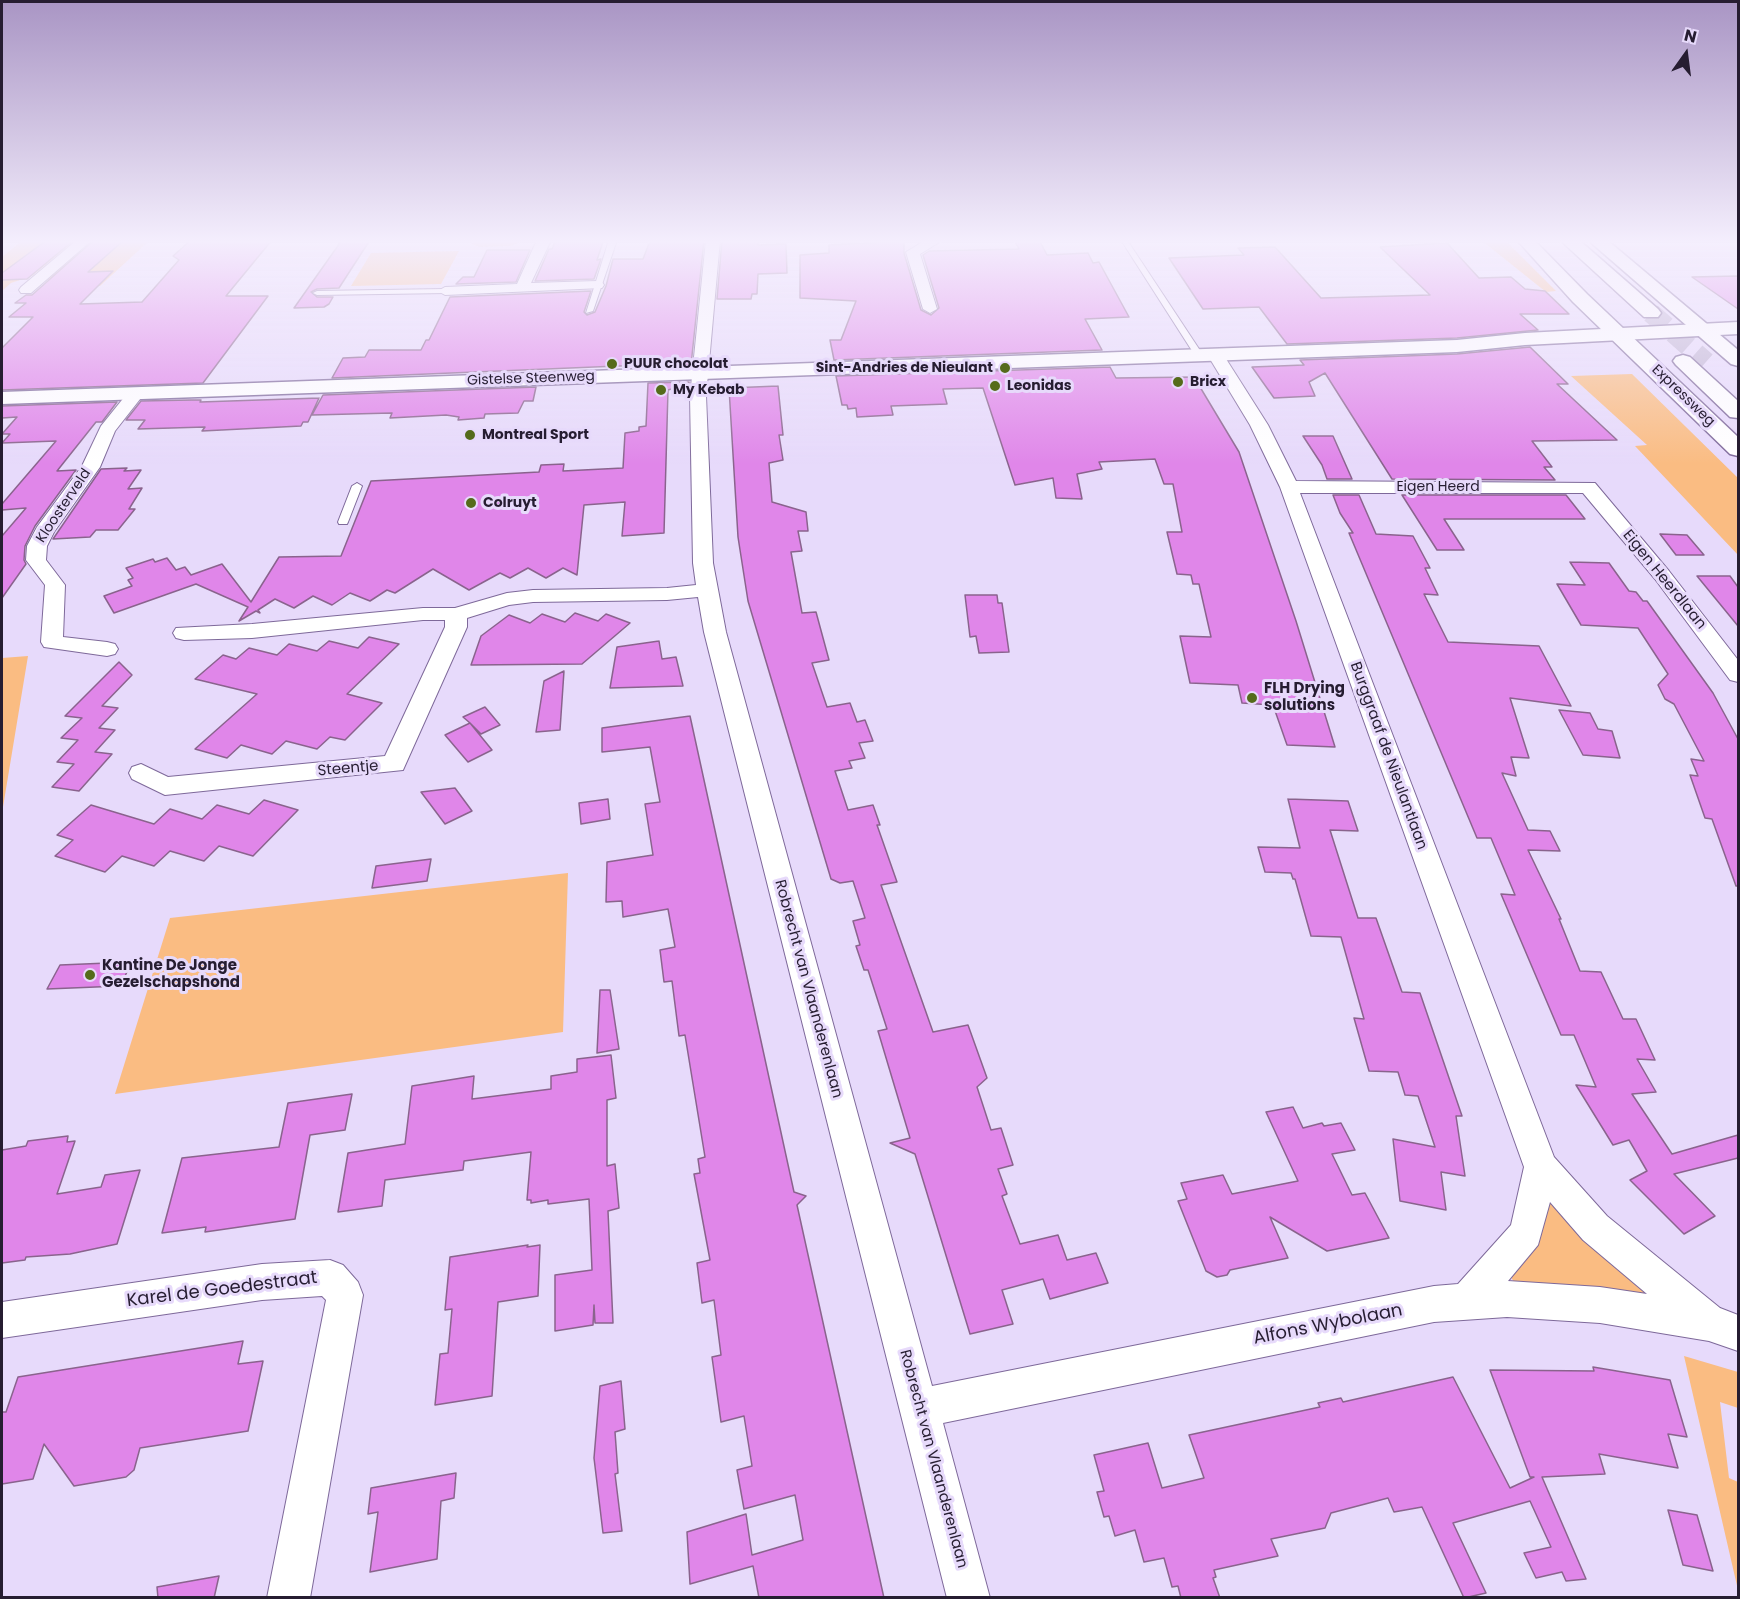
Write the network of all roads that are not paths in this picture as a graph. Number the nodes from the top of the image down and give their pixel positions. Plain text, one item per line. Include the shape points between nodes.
1 (706, 315) edge
2 (1178, 315) edge
3 (1600, 315) edge
4 (1686, 315) edge
5 (1738, 328) edge
6 (1710, 335) junction
7 (1624, 339) junction
8 (1738, 340) edge
9 (1207, 354) junction
10 (1738, 360) edge
11 (1683, 361) tunnel mouth
12 (1706, 362) tunnel mouth
13 (700, 373) junction
14 (1738, 391) edge
15 (136, 394) junction
16 (2, 398) edge
17 (1738, 412) edge
18 (1738, 449) edge
19 (357, 486) dead end
20 (1289, 487) junction
21 (1588, 487) joint
22 (343, 522) dead end
23 (707, 590) junction
24 (456, 614) junction
25 (184, 633) dead end
26 (108, 649) dead end
27 (1738, 675) edge
28 (141, 773) dead end
29 (1541, 1167) junction
30 (1467, 1301) junction
31 (2, 1320) edge
32 (1724, 1328) edge
33 (921, 1408) junction
34 (288, 1598) edge
35 (969, 1598) edge

1 - 13 street, Robrecht van Vlaanderenlaan
2 - 9 lane
3 - 7 main road, Expressweg
4 - 6 main road
5 - 6 main road, Gistelse Steenweg
6 - 7 main road, Gistelse Steenweg
6 - 8 main road, Gistelse Steenweg
6 - 10 main road
7 - 9 main road, Gistelse Steenweg via 1492,350 1457,346
7 - 18 main road, Expressweg
9 - 13 main road, Gistelse Steenweg
9 - 20 street, Burggraaf de Nieulantlaan via 1260,425
11 - 17 main road, Expressweg
12 - 14 main road
13 - 15 main road, Gistelse Steenweg
13 - 23 street, Robrecht van Vlaanderenlaan via 702,545
15 - 16 main road, Gistelse Steenweg
15 - 26 street, Kloosterveld via 107,430 91,467 37,546 36,560 55,585 52,642
19 - 22 lane
20 - 21 street, Eigen Heerd
20 - 29 street, Burggraaf de Nieulantlaan
21 - 27 street, Eigen Heerdlaan
23 - 24 street via 532,596
23 - 33 street, Robrecht van Vlaanderenlaan via 792,930
24 - 25 street
24 - 28 street, Steentje via 456,627 394,764 165,786
29 - 30 street via 1526,1233
29 - 32 street, Burggraaf de Nieulantlaan via 1595,1228
30 - 32 street, Alfons Wybolaan via 1507,1299 1600,1305
30 - 33 street, Alfons Wybolaan via 1434,1304
31 - 34 street, Karel de Goedestraat via 262,1282 330,1278 345,1295
33 - 35 street, Robrecht van Vlaanderenlaan

